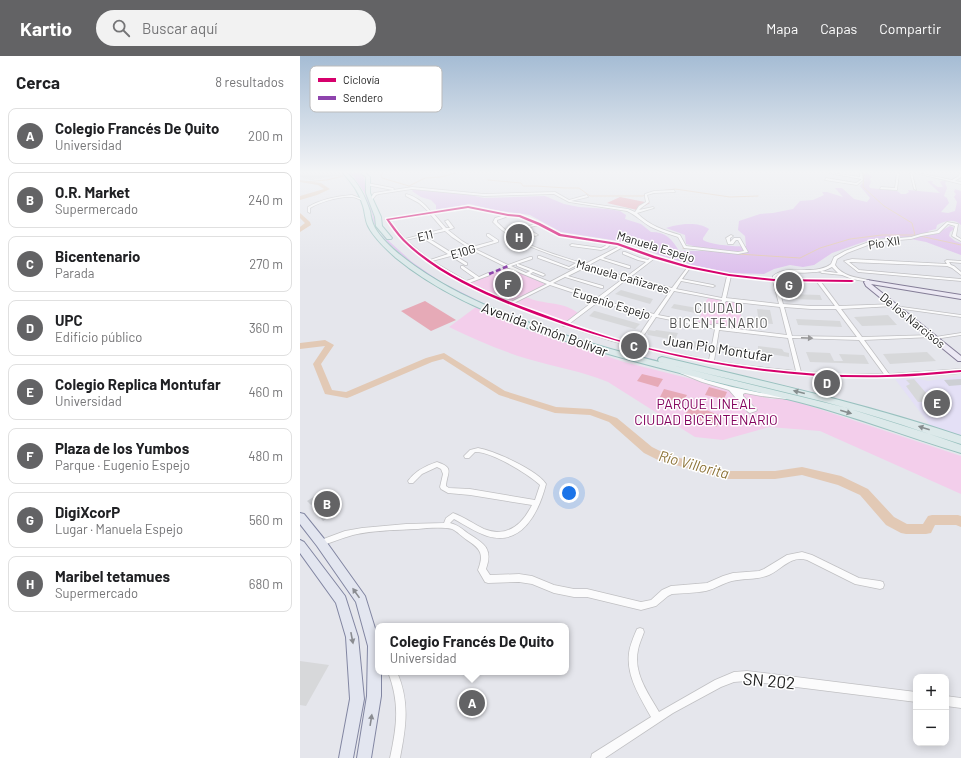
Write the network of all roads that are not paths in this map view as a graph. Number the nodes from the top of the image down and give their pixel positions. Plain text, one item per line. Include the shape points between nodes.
1 (313, 206) edge
2 (367, 206) edge
3 (370, 206) edge
4 (425, 206) edge
5 (603, 206) edge
6 (642, 206) edge
7 (652, 208) dead end
8 (309, 212) dead end
9 (432, 212) junction
10 (635, 212) junction
11 (508, 215) junction
12 (388, 219) joint
13 (447, 221) dead end
14 (539, 224) junction
15 (446, 230) junction
16 (488, 235) dead end
17 (536, 235) dead end
18 (731, 236) dead end
19 (427, 239) dead end
20 (404, 240) junction
21 (961, 240) edge
22 (610, 243) junction
23 (572, 245) dead end
24 (625, 245) junction
25 (473, 249) junction
26 (624, 253) dead end
27 (450, 255) junction
28 (539, 257) dead end
29 (654, 257) junction
30 (531, 258) dead end
31 (600, 258) junction
32 (429, 261) junction
33 (648, 261) junction
34 (961, 262) edge
35 (579, 263) junction
36 (466, 264) dead end
37 (518, 265) dead end
38 (833, 265) junction
39 (949, 265) junction
40 (508, 266) junction
41 (585, 266) junction
42 (629, 266) dead end
43 (689, 267) junction
44 (462, 268) dead end
45 (533, 271) junction
46 (819, 272) junction
47 (489, 274) dead end
48 (527, 274) junction
49 (961, 274) edge
50 (543, 275) dead end
51 (729, 275) junction
52 (845, 275) junction
53 (566, 276) junction
54 (478, 278) junction
55 (626, 278) junction
56 (680, 280) junction
57 (774, 280) junction
58 (961, 280) edge
59 (852, 281) dead end
60 (819, 282) junction
61 (867, 282) junction
62 (465, 283) junction
63 (551, 284) junction
64 (881, 284) junction
65 (713, 286) dead end
66 (602, 287) dead end
67 (672, 290) junction
68 (961, 297) edge
69 (597, 300) junction
70 (724, 302) junction
71 (510, 304) junction
72 (894, 305) junction
73 (781, 306) junction
74 (839, 308) junction
75 (903, 308) junction
76 (654, 316) junction
77 (961, 316) edge
78 (565, 325) junction
79 (718, 326) junction
80 (961, 334) edge
81 (790, 337) junction
82 (936, 337) junction
83 (862, 339) junction
84 (634, 346) junction
85 (961, 355) edge
86 (961, 359) edge
87 (711, 362) junction
88 (682, 372) junction
89 (799, 372) junction
90 (961, 372) edge
91 (888, 376) junction
92 (730, 388) junction
93 (746, 391) junction
94 (793, 398) junction
95 (961, 440) edge
96 (961, 449) edge
97 (467, 456) dead end
98 (411, 481) dead end
99 (536, 503) junction
100 (300, 517) edge
101 (446, 526) junction
102 (321, 543) junction
103 (300, 544) edge
104 (880, 585) dead end
105 (640, 632) dead end
106 (375, 645) edge
107 (375, 672) edge
108 (393, 675) edge
109 (913, 697) edge
110 (949, 701) edge
111 (961, 703) edge
112 (657, 718) junction
113 (346, 758) edge
114 (364, 758) edge
115 (395, 758) edge
116 (596, 758) edge

1 - 8 street via 309,208
2 - 88 highway, Avenida Simón Bolívar via 370,224 385,243 411,266 448,290 489,310 550,334
95 -> 3 highway, Avenida Simón Bolívar via 801,392 630,352 556,330 497,307 458,288 414,261 379,226
4 - 9 street, Eugenio Espejo
5 - 10 street
6 - 10 street
7 - 10 street
9 - 11 street, Manuela Espejo via 466,207
9 - 12 street, Manuela Espejo
9 - 15 street, Eugenio Espejo
10 - 18 street via 653,227 679,236 685,247 746,252 739,239 729,243 728,238
11 - 14 street, Manuela Espejo via 519,216
11 - 35 street, Manuela Cañizares via 495,222 501,229 532,246
12 - 20 street, Juan Pio Montufar
13 - 15 street via 453,228
14 - 17 street via 523,228
14 - 22 street, Manuela Espejo via 560,235
15 - 20 street, E11
15 - 25 street, Eugenio Espejo
16 - 25 street, E10G via 497,241
19 - 27 street
20 - 32 street, Juan Pio Montufar
21 - 38 street, Pío XII via 954,236 957,225 947,223 938,232 911,238 876,241 853,249 835,258
22 - 23 street via 601,249
22 - 24 street, Manuela Espejo
24 - 29 street, Manuela Espejo
24 - 31 street
25 - 27 street, E10G
25 - 40 street, Eugenio Espejo
26 - 33 street
27 - 32 street, E10G
27 - 36 street
28 - 35 street via 569,268
29 - 33 street
29 - 43 street, Manuela Espejo
30 - 40 street
31 - 41 street
31 - 42 street
32 - 62 street, Juan Pio Montufar
33 - 55 street
34 - 39 street via 947,261
35 - 41 street, Manuela Cañizares
37 - 45 street
38 - 46 street
38 - 52 street
39 - 49 street
39 - 58 street via 846,261 858,271
40 - 48 street, Eugenio Espejo
41 - 53 street
41 - 55 street, Manuela Cañizares
43 - 51 street, Manuela Espejo
43 - 56 street
44 - 54 street
45 - 48 street
45 - 50 street
46 - 52 street
46 - 57 street via 782,273 776,275
47 - 54 street
48 - 63 street, Eugenio Espejo
51 - 57 street, Manuela Espejo
51 - 70 street
52 - 61 street
53 - 63 street
53 - 66 street
54 - 62 street
55 - 67 street, Manuela Cañizares
55 - 69 street
56 - 65 street
56 - 67 street
57 - 60 street, Manuela Espejo
57 - 73 street
59 - 60 street, Manuela Espejo
60 - 74 street
61 - 64 street
61 - 72 street, De los Narcisos
62 - 71 street, Juan Pio Montufar
63 - 69 street, Eugenio Espejo
63 - 71 street
64 - 68 street
64 - 75 street, De los Narcisos via 876,287
67 - 70 street, Manuela Cañizares
67 - 76 street
69 - 76 street, Eugenio Espejo
69 - 78 street
70 - 73 street, Manuela Cañizares
71 - 78 street, Juan Pio Montufar
72 - 74 street, Manuela Cañizares
72 - 82 street, De los Narcisos
73 - 74 street, Manuela Cañizares
73 - 81 street
74 - 83 street
75 - 77 street
75 - 82 street, De los Narcisos
76 - 79 street, Eugenio Espejo
76 - 84 street
78 - 84 street, Juan Pio Montufar
79 - 81 street, Eugenio Espejo
79 - 87 street
80 - 82 street, Eugenio Espejo
81 -> 83 street, Eugenio Espejo
81 - 89 street
82 - 83 street, Eugenio Espejo
82 - 85 street, De los Narcisos
82 - 86 street, De los Narcisos
83 - 91 street
84 - 87 street, Juan Pio Montufar
87 - 89 street, Juan Pio Montufar
88 - 92 street via 697,380
88 - 94 highway, Avenida Simón Bolívar
89 - 91 street, Juan Pio Montufar
90 - 91 street, Juan Pio Montufar
92 - 93 street
92 - 93 street via 750,411 754,410 740,396
93 - 94 street via 771,397
94 -> 96 highway, Avenida Simón Bolívar via 887,424
97 - 99 street via 476,450 486,452 536,478 543,484
98 - 99 street via 416,475 437,464 444,467 447,473 443,487 448,490
99 - 101 street via 534,511 524,524 503,536 491,534 453,516
100 - 102 main road
101 - 102 street via 413,526 355,532
101 - 104 street via 454,527 476,542 484,551 487,557 482,570 488,579 532,580 554,589 587,593 641,606 652,603 671,590 707,587 728,578 759,575 796,555 809,557 858,580
106 -> 102 main road via 361,600
103 -> 113 main road via 341,600 352,637 358,699
105 - 112 street via 633,655 634,670
114 -> 107 main road via 374,696
108 - 115 street via 401,698 402,715
109 - 112 street, SN 202 via 739,676 718,683
110 - 111 street
112 - 116 street, SN 202

